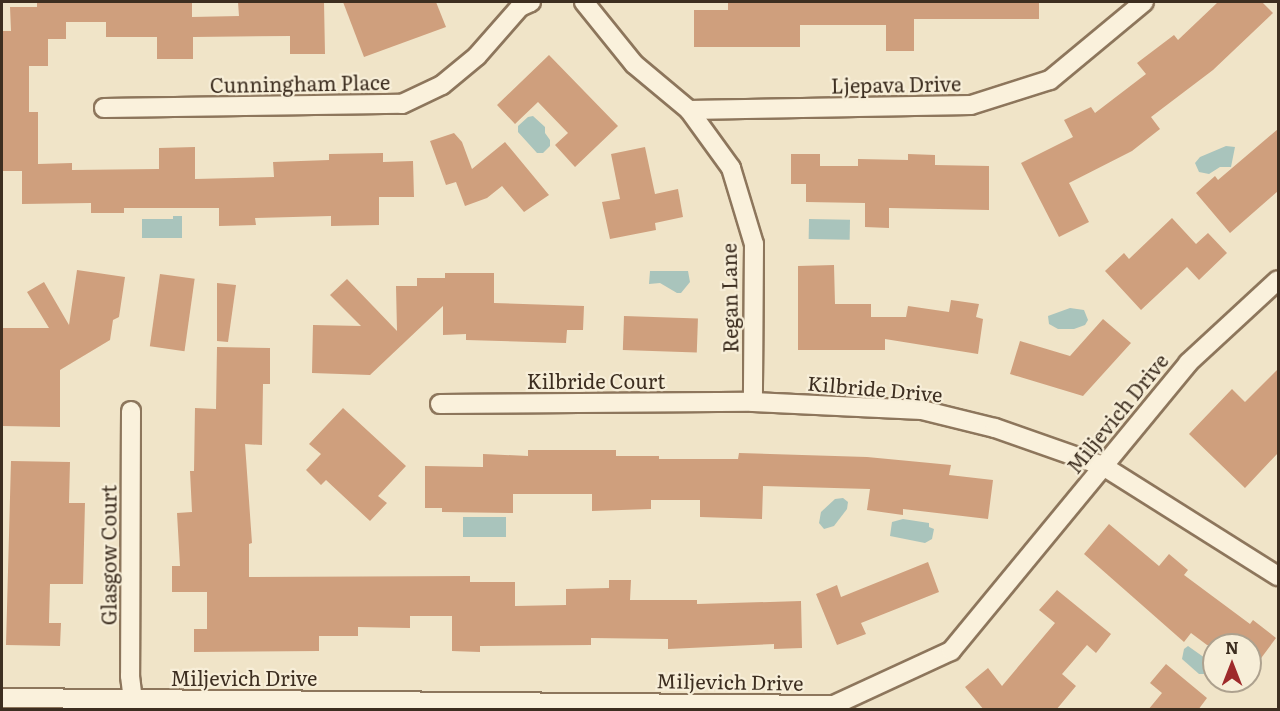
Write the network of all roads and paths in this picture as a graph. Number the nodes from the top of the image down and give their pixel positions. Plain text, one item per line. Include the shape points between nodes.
1 (531, 2) edge
2 (584, 2) edge
3 (1144, 2) edge
4 (104, 108) dead end
5 (689, 110) junction
6 (1278, 280) edge
7 (753, 402) junction
8 (440, 404) dead end
9 (131, 411) dead end
10 (1103, 466) junction
11 (1278, 576) edge
12 (2, 698) edge
13 (133, 704) edge

1 - 4 street, Cunningham Place via 520,7 477,56 442,85 402,104
2 - 5 street, Regan Lane via 634,64
3 - 5 street, Ljepava Drive via 1050,80 971,105
5 - 7 street, Regan Lane via 731,168 754,243
6 - 10 street, Miljevich Drive via 1188,363
7 - 8 street, Kilbride Court
7 - 10 street, Kilbride Drive via 922,410 995,428
9 - 13 street, Glasgow Court via 129,676
10 - 11 street, Kilbride Drive
10 - 13 street, Miljevich Drive via 951,651 834,705
12 - 13 street, Miljevich Drive

